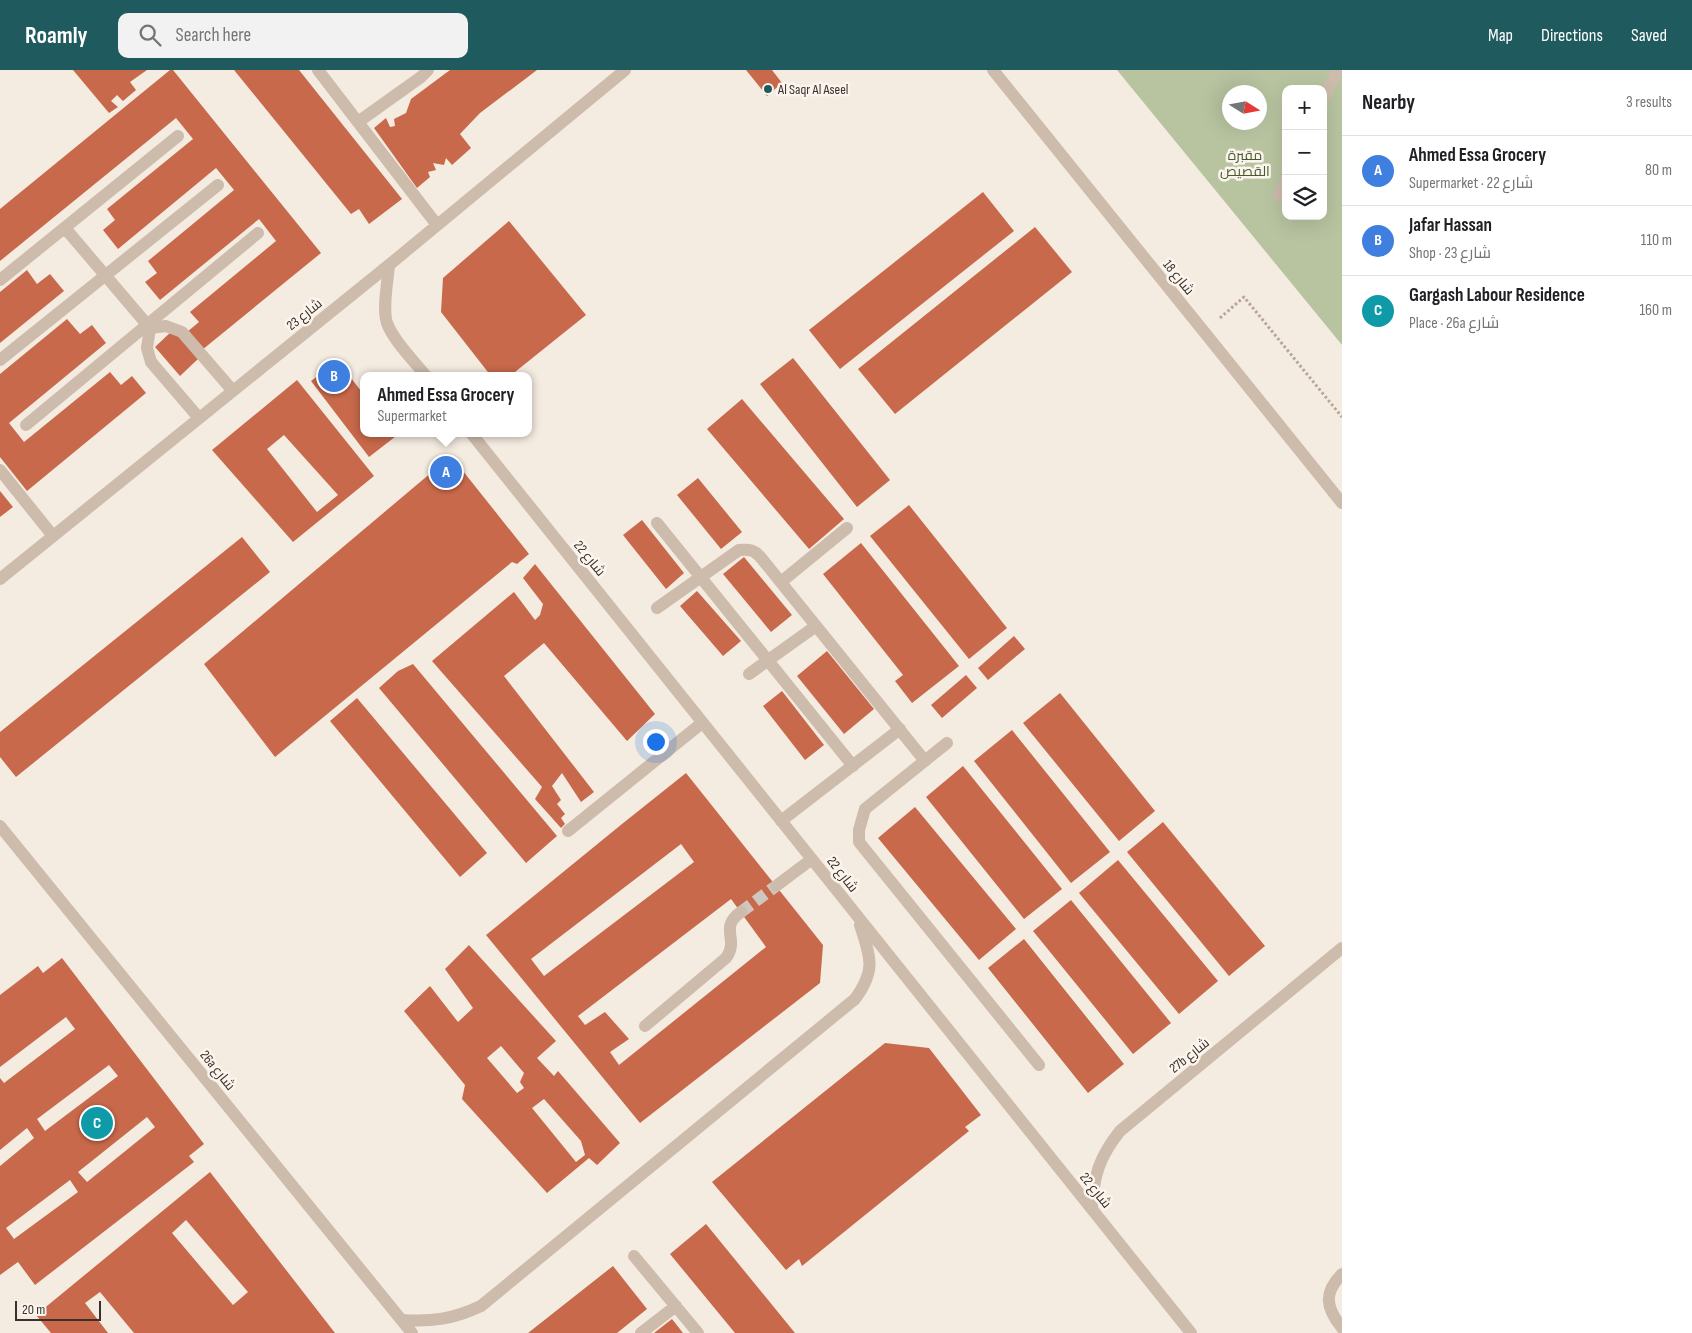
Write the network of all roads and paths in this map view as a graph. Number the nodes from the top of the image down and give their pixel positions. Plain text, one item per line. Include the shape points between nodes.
1 (318, 70) edge
2 (428, 70) edge
3 (625, 70) edge
4 (993, 70) edge
5 (1338, 70) edge
6 (1327, 91) edge
7 (358, 122) junction
8 (178, 136) dead end
9 (218, 185) dead end
10 (1282, 189) edge
11 (1279, 196) dead end
12 (437, 225) junction
13 (64, 228) junction
14 (258, 233) dead end
15 (389, 265) junction
16 (106, 276) junction
17 (0, 280) edge
18 (149, 326) junction
19 (1204, 332) junction
20 (0, 360) edge
21 (423, 372) edge
22 (233, 391) junction
23 (1342, 417) edge
24 (199, 418) junction
25 (26, 425) dead end
26 (475, 437) edge
27 (0, 470) edge
28 (1342, 503) edge
29 (657, 523) dead end
30 (847, 528) dead end
31 (53, 536) junction
32 (700, 576) junction
33 (0, 579) edge
34 (781, 582) junction
35 (657, 608) dead end
36 (816, 626) junction
37 (768, 661) junction
38 (749, 674) dead end
39 (702, 723) junction
40 (900, 729) junction
41 (947, 743) dead end
42 (926, 761) junction
43 (853, 766) junction
44 (781, 822) junction
45 (0, 826) edge
46 (568, 832) dead end
47 (812, 859) junction
48 (776, 886) tunnel mouth
49 (741, 912) tunnel mouth
50 (858, 918) junction
51 (1342, 948) edge
52 (645, 1026) dead end
53 (1038, 1065) dead end
54 (1092, 1209) junction
55 (634, 1256) dead end
56 (1342, 1274) edge
57 (676, 1306) junction
58 (402, 1320) junction
59 (1342, 1328) edge
60 (412, 1333) edge
61 (641, 1333) edge
62 (698, 1333) edge
63 (1191, 1333) edge

1 - 7 street
2 - 7 street
3 - 12 street, شارع 23
4 - 19 street, شارع 18
5 - 6 street
7 - 12 street
8 - 13 street
9 - 16 street
10 - 11 street
12 - 15 street, شارع 23
13 - 16 street
13 - 17 street
14 - 18 street
15 - 21 street via 387,324
15 - 22 street, شارع 23
16 - 18 street
16 - 20 street
18 - 22 street via 166,326 182,332
18 - 24 street via 147,348 150,362
18 - 25 street
19 - 23 path via 1244,297
19 - 28 street, شارع 18
22 - 24 street, شارع 23
24 - 31 street, شارع 23
26 - 39 street, شارع 22
27 - 31 street
29 - 32 street
30 - 34 street
31 - 33 street, شارع 23
32 - 34 street via 739,550 748,549 758,554
32 - 35 street
32 - 37 street
34 - 36 street
36 - 37 street
36 - 40 street
37 - 38 street
37 - 43 street
39 - 44 street, شارع 22
39 - 46 street
40 - 42 street
40 - 43 street
41 - 42 street
42 - 53 street via 865,810 859,842
43 - 44 street
44 - 47 street, شارع 22
45 - 58 street, 26a شارع
47 - 48 street
47 - 50 street, شارع 22
49 - 52 street via 730,926 732,943 726,958
50 - 54 street, شارع 22
50 - 58 street via 871,960 867,979 855,999 481,1306 438,1321
51 - 54 street, 27b شارع via 1120,1131 1099,1163
54 - 63 street, شارع 22
55 - 57 street
56 - 59 street via 1332,1285 1328,1298 1333,1317
57 - 61 street
57 - 62 street
58 - 60 street, 26a شارع

